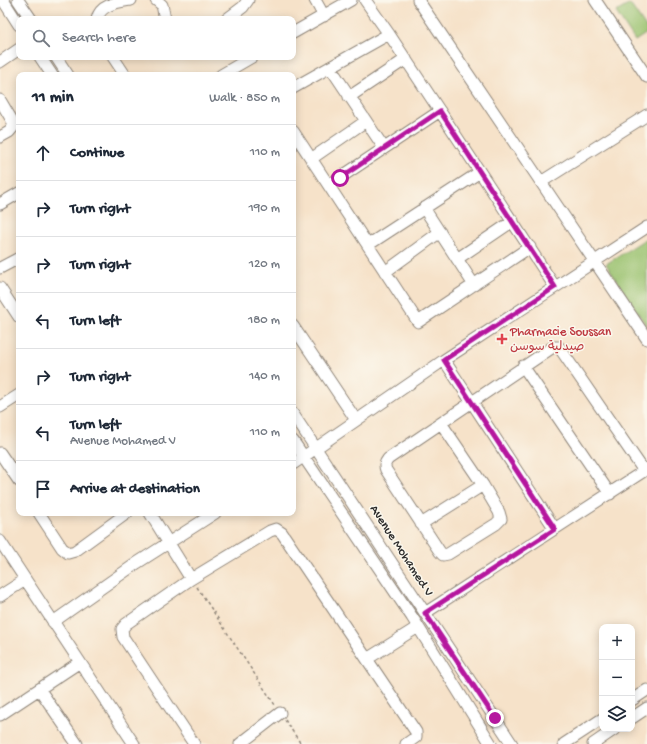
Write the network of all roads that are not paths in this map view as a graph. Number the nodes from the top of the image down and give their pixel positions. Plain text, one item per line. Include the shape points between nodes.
1 (3, 0) edge
2 (18, 0) edge
3 (131, 0) edge
4 (156, 0) edge
5 (248, 0) edge
6 (315, 0) edge
7 (352, 0) edge
8 (365, 0) edge
9 (418, 0) edge
10 (595, 0) edge
11 (28, 16) edge
12 (98, 16) edge
13 (164, 16) edge
14 (231, 16) edge
15 (324, 16) junction
16 (16, 20) edge
17 (296, 31) edge
18 (389, 34) junction
19 (16, 52) edge
20 (406, 59) junction
21 (42, 60) edge
22 (58, 60) edge
23 (115, 60) edge
24 (247, 60) edge
25 (0, 62) edge
26 (330, 68) junction
27 (50, 72) edge
28 (66, 72) edge
29 (123, 72) edge
30 (226, 72) edge
31 (647, 77) edge
32 (296, 86) edge
33 (349, 97) junction
34 (0, 100) edge
35 (440, 111) junction
36 (647, 115) edge
37 (366, 121) junction
38 (296, 136) edge
39 (0, 137) edge
40 (384, 148) junction
41 (311, 159) junction
42 (480, 172) junction
43 (541, 182) junction
44 (329, 186) junction
45 (16, 195) edge
46 (0, 204) edge
47 (424, 208) junction
48 (513, 221) junction
49 (647, 227) edge
50 (440, 232) junction
51 (368, 245) junction
52 (530, 247) junction
53 (457, 259) junction
54 (16, 260) edge
55 (594, 261) junction
56 (0, 268) edge
57 (385, 272) junction
58 (474, 285) junction
59 (555, 287) junction
60 (0, 288) edge
61 (16, 312) edge
62 (296, 330) edge
63 (647, 339) edge
64 (444, 360) junction
65 (523, 366) junction
66 (16, 397) edge
67 (471, 403) junction
68 (0, 407) edge
69 (296, 419) edge
70 (356, 420) junction
71 (441, 423) junction
72 (296, 445) edge
73 (316, 449) junction
74 (0, 453) edge
75 (304, 457) junction
76 (296, 462) edge
77 (645, 470) edge
78 (16, 477) edge
79 (483, 485) junction
80 (610, 494) junction
81 (42, 516) edge
82 (124, 516) edge
83 (152, 516) edge
84 (210, 516) edge
85 (421, 524) junction
86 (555, 529) junction
87 (0, 541) edge
88 (169, 542) junction
89 (191, 579) junction
90 (25, 580) junction
91 (0, 596) edge
92 (425, 613) junction
93 (53, 622) junction
94 (418, 627) junction
95 (367, 659) junction
96 (80, 662) junction
97 (40, 690) junction
98 (647, 690) edge
99 (635, 698) edge
100 (647, 708) edge
101 (280, 712) road end
102 (0, 715) edge
103 (635, 716) edge
104 (599, 721) edge
105 (611, 732) edge
106 (72, 742) edge
107 (134, 744) edge
108 (194, 744) edge
109 (240, 744) edge
110 (406, 744) edge
111 (491, 744) edge
112 (512, 744) edge
113 (564, 744) edge
114 (593, 744) edge

1 - 16 street
2 - 11 street
3 - 12 street via 110,4
4 - 13 street via 162,5
5 - 14 street
6 - 15 street
7 - 15 street
8 - 18 street
9 - 43 street
10 - 31 street
15 - 17 street
18 - 20 street
18 - 26 street
19 - 25 street
20 - 33 street
20 - 35 street
21 - 27 street
22 - 28 street
23 - 29 street
24 - 30 street
26 - 32 street
26 - 33 street
33 - 37 street
34 - 39 street via 14,122 9,132
35 - 40 street
35 - 42 street
36 - 43 street
37 - 40 street
37 - 41 street
38 - 41 street
40 - 44 street
41 - 44 street
42 - 47 street
42 - 48 street
43 - 55 street
44 - 51 street
45 - 46 street
47 - 50 street
47 - 51 street
48 - 52 street
48 - 53 street
49 - 55 street
50 - 53 street
50 - 57 street
51 - 57 street
52 - 58 street
52 - 59 street
53 - 58 street
54 - 56 street
55 - 59 street
55 - 63 street
57 - 58 street via 418,322
59 - 64 street
60 - 61 street
62 - 70 street
64 - 67 street
64 - 70 street
65 - 67 street
65 - 77 street via 553,347 558,348
65 - 80 street
66 - 68 street
67 - 71 street
67 - 86 street
69 - 73 street, Avenue Mohamed V
70 - 73 street
71 - 79 street
71 - 85 street via 388,459 385,464 386,470
72 - 75 street
73 - 75 street
73 - 92 street, Avenue Mohamed V
74 - 78 street
75 - 76 street
75 - 94 street
77 - 80 street
79 - 85 street
79 - 85 street via 501,518 484,532 443,555
80 - 86 street
81 - 82 street via 62,548 68,553 75,551
83 - 88 street
84 - 88 street
86 - 92 street
87 - 90 street
88 - 89 street
88 - 93 street
89 - 95 street via 270,531 279,530
89 - 108 street via 126,624 122,633
90 - 91 street
90 - 93 street
92 - 112 street, Avenue Mohamed V
93 - 96 street
94 - 95 street
94 - 111 street
95 - 110 street via 416,732 416,737
96 - 97 street
96 - 107 street
97 - 102 street
97 - 106 street
98 - 99 street
100 - 103 street
101 - 109 street
104 - 113 street
105 - 114 street

